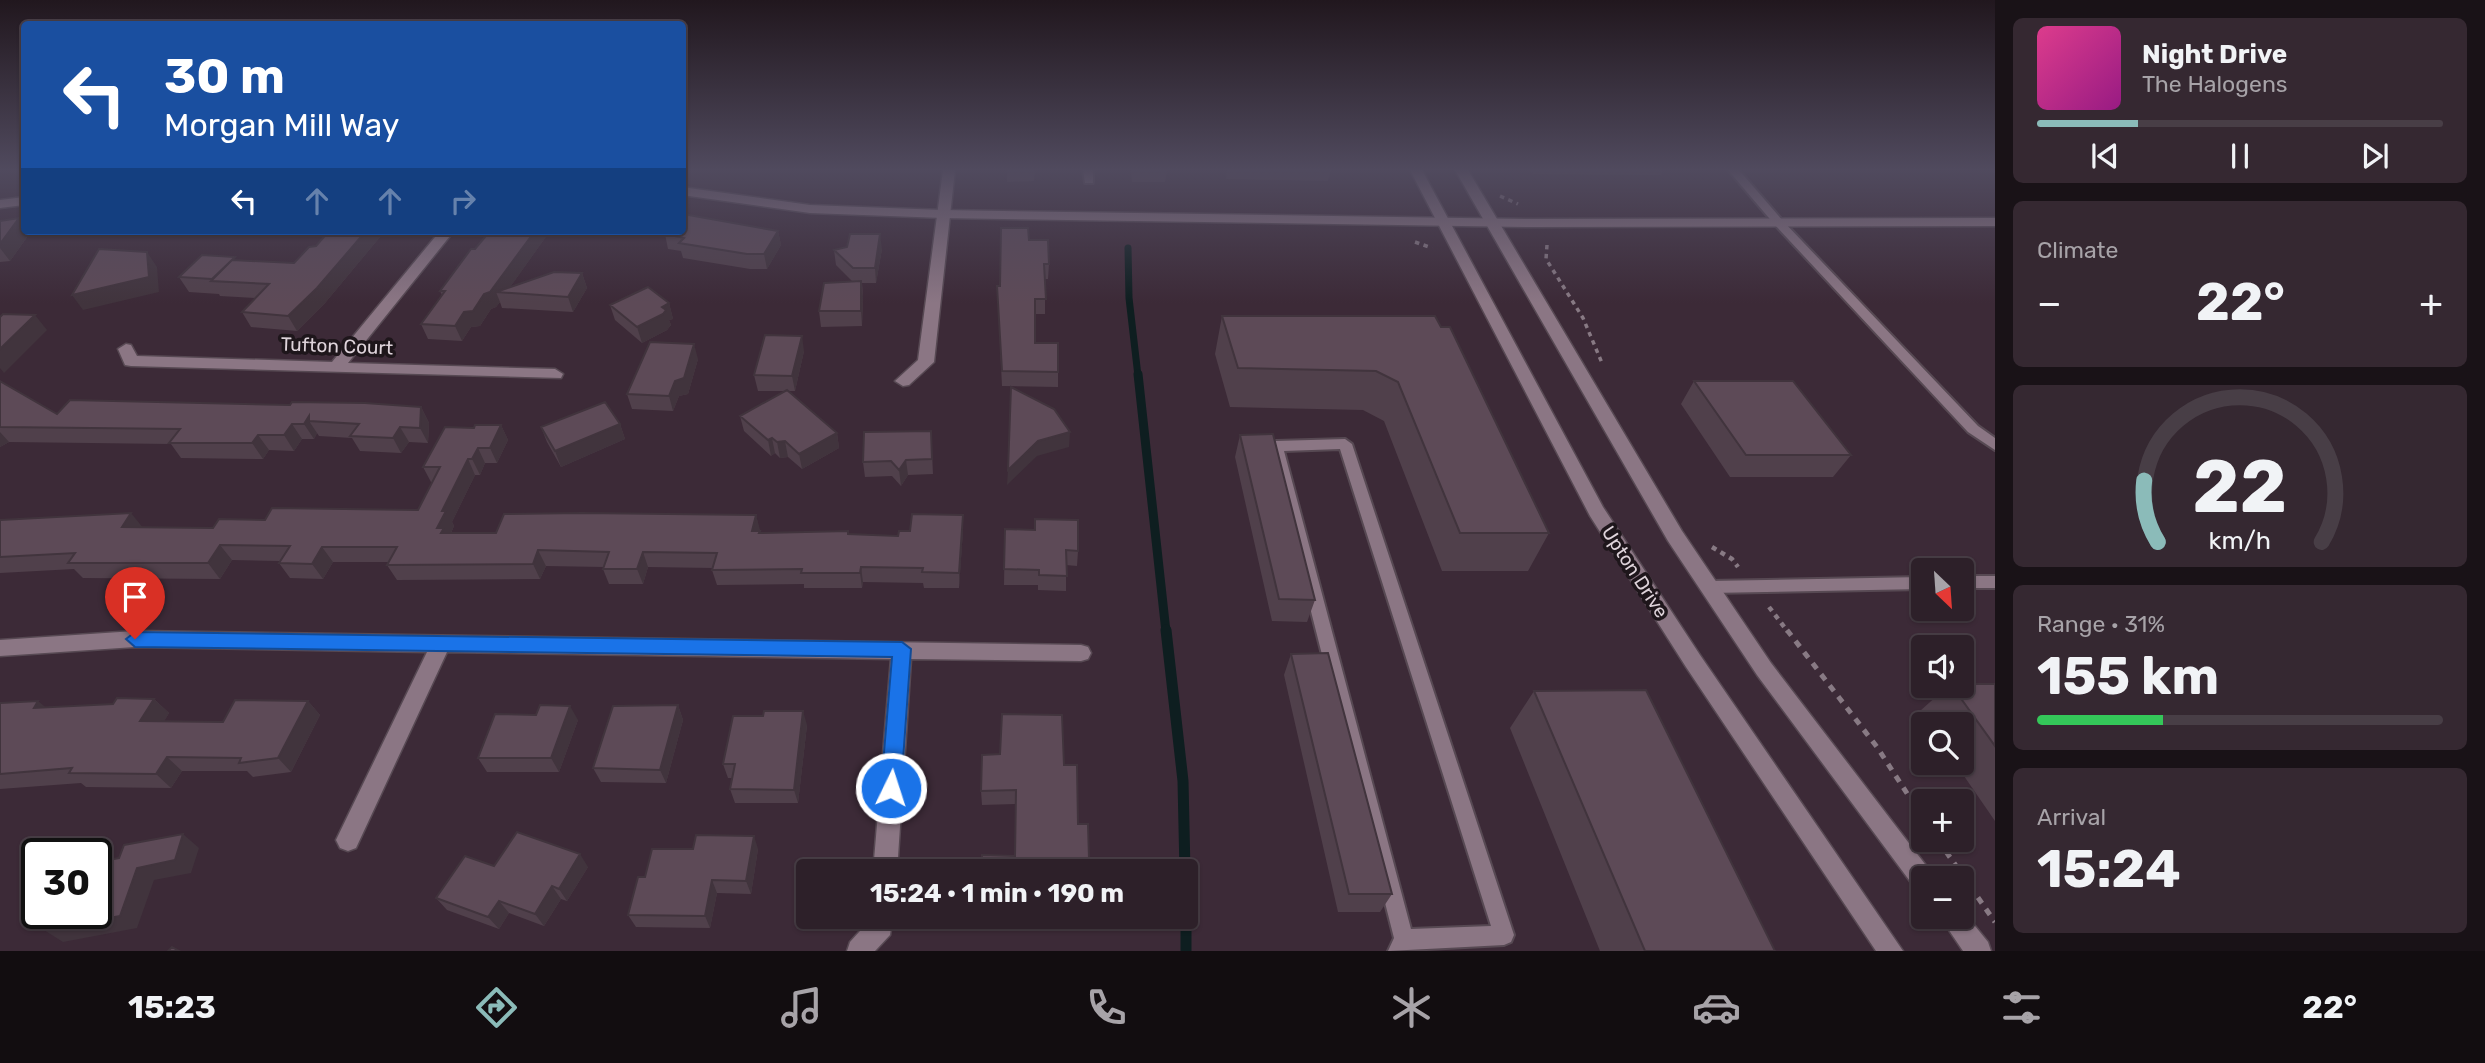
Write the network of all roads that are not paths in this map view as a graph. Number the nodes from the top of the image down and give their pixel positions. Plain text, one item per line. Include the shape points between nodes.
1 (943, 214) edge
2 (967, 214) edge
3 (1440, 214) edge
4 (1487, 214) edge
5 (1772, 214) edge
6 (1444, 222) junction
7 (1492, 222) junction
8 (1995, 222) edge
9 (1779, 223) junction
10 (444, 235) edge
11 (125, 349) dead end
12 (336, 367) junction
13 (555, 374) dead end
14 (902, 381) dead end
15 (1995, 445) edge
16 (1974, 582) edge
17 (1995, 582) edge
18 (1911, 583) edge
19 (1709, 587) junction
20 (442, 642) junction
21 (0, 648) edge
22 (902, 649) junction
23 (1081, 653) dead end
24 (348, 839) dead end
25 (886, 859) edge
26 (1912, 866) edge
27 (878, 929) edge
28 (1962, 929) edge
29 (1401, 945) edge
30 (859, 951) edge
31 (1891, 951) edge
32 (1979, 951) edge

1 - 14 street via 926,362
2 - 6 street
3 - 6 street, Upton Drive
4 - 7 street
5 - 9 lane
6 - 7 street
6 - 31 street, Upton Drive via 1596,511 1693,662
7 - 9 street
7 - 19 street
8 - 9 street
9 - 15 lane via 1973,429
10 - 12 street
11 - 12 street, Tufton Court via 131,361
12 - 13 street, Tufton Court
16 - 17 lane
18 - 19 lane
19 - 26 street
20 - 21 street via 135,639
20 - 22 street
20 - 24 street
22 - 23 street
22 - 25 street
27 - 30 street
28 - 32 street
29 - 29 lane via 1327,643 1276,446 1345,444 1504,935

